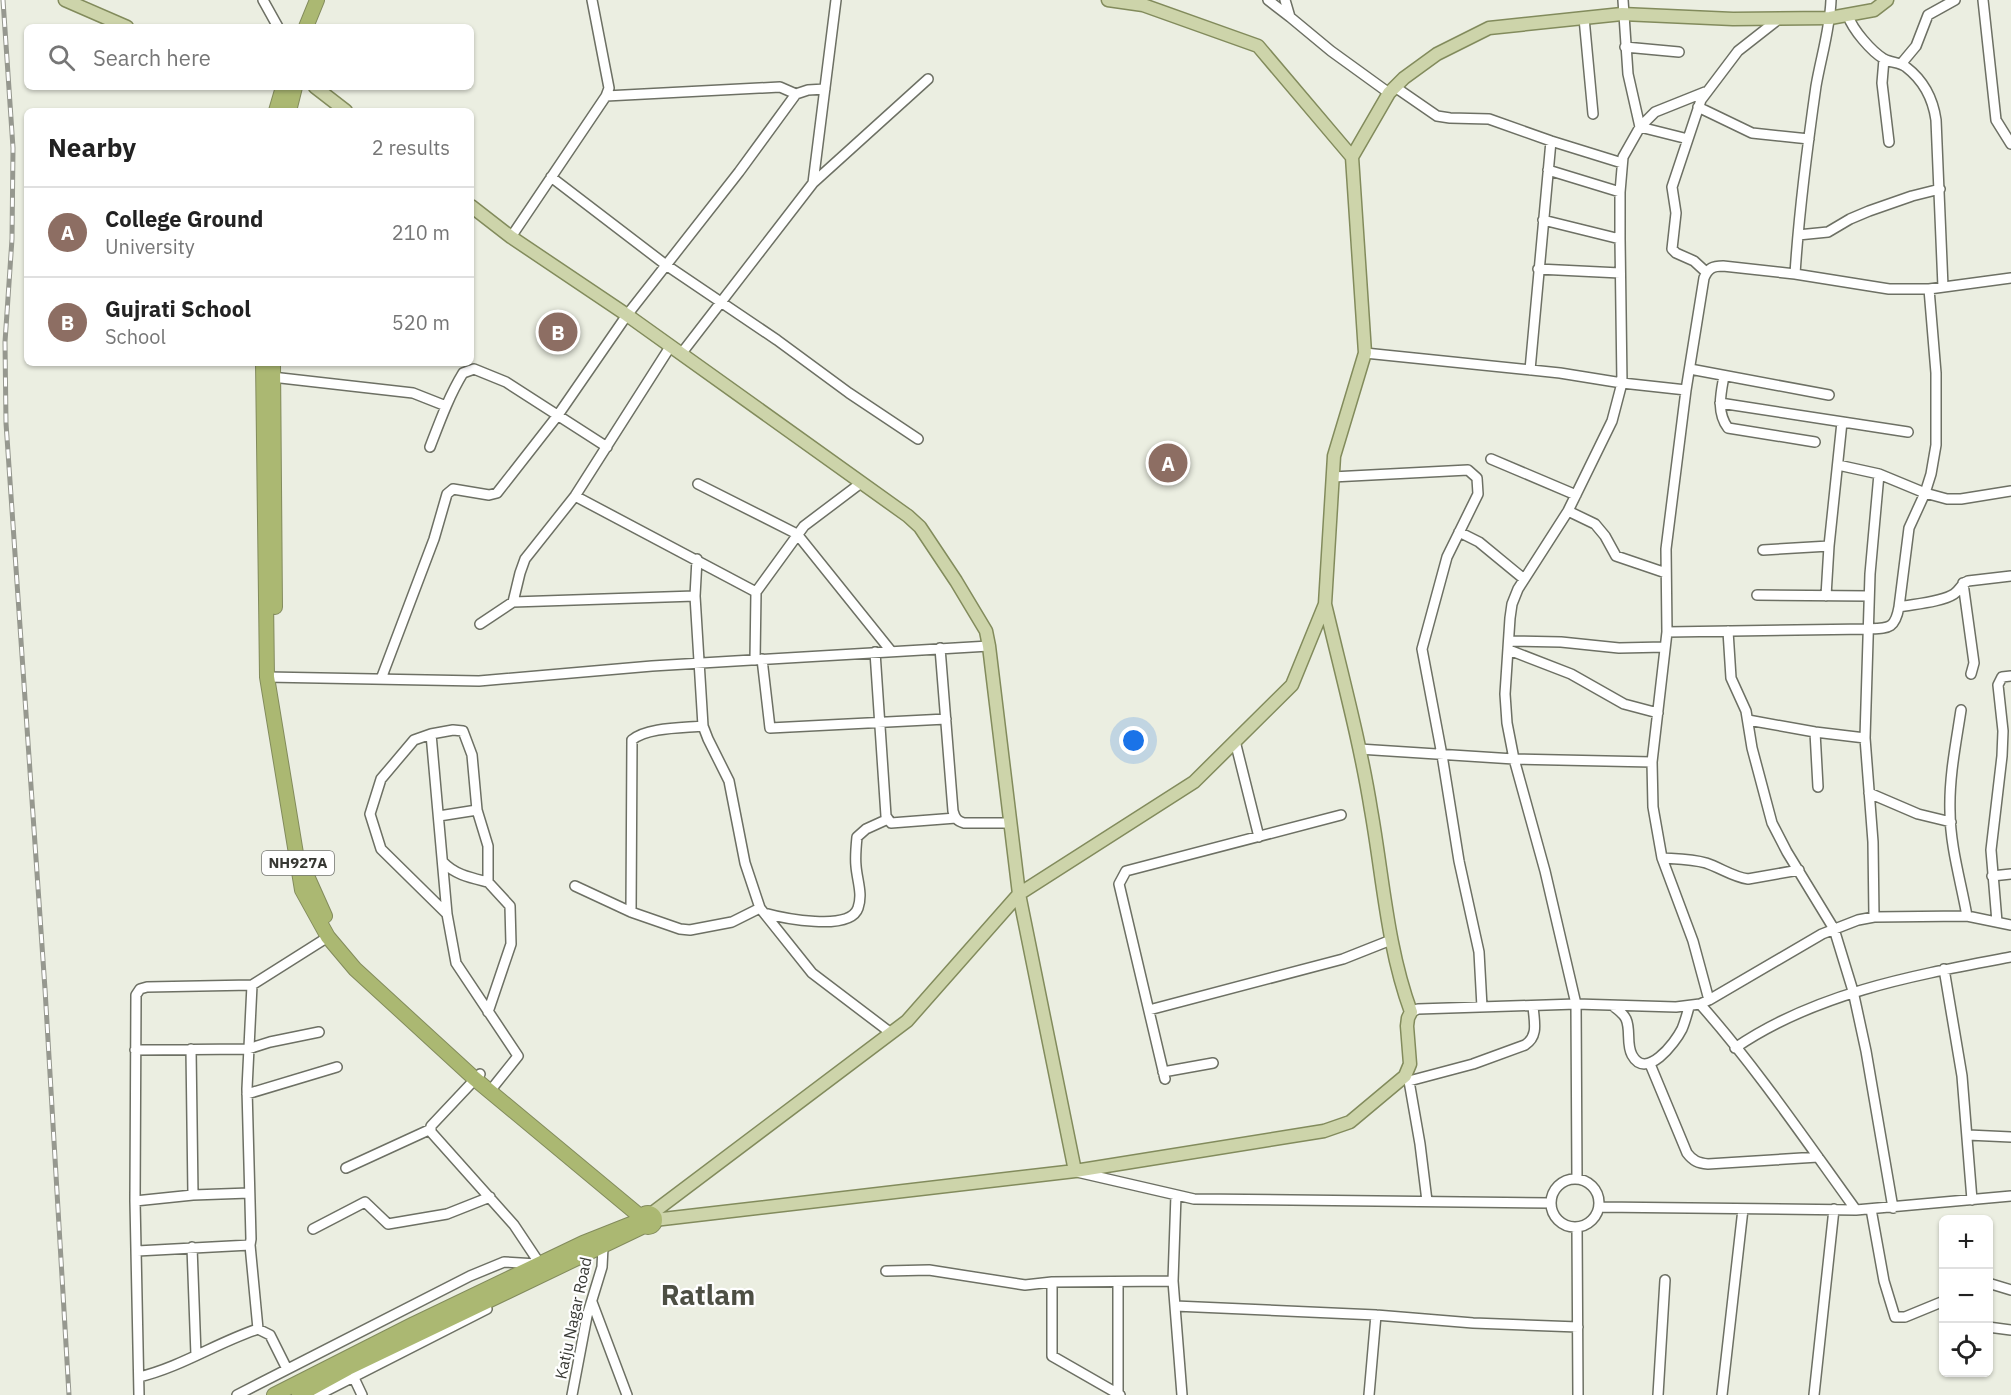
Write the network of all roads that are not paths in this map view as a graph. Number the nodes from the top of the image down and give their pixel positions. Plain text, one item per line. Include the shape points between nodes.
1 (65, 0) edge
2 (263, 0) edge
3 (317, 0) edge
4 (326, 0) edge
5 (592, 0) edge
6 (836, 0) edge
7 (1108, 0) edge
8 (1268, 0) edge
9 (1285, 0) edge
10 (1623, 0) edge
11 (1831, 0) edge
12 (1887, 0) edge
13 (1955, 0) edge
14 (1983, 0) edge
15 (1622, 14) junction
16 (1848, 16) junction
17 (1290, 17) junction
18 (1584, 18) junction
19 (1780, 18) junction
20 (1830, 18) junction
21 (120, 24) edge
22 (276, 24) edge
23 (307, 24) edge
24 (317, 24) edge
25 (1624, 47) junction
26 (1679, 52) dead end
27 (1884, 59) junction
28 (1901, 64) junction
29 (928, 79) dead end
30 (825, 89) junction
31 (282, 90) edge
32 (294, 90) edge
33 (319, 90) edge
34 (1392, 90) junction
35 (1705, 92) junction
36 (796, 94) junction
37 (606, 96) junction
38 (1698, 107) junction
39 (277, 108) edge
40 (290, 108) edge
41 (342, 108) edge
42 (1593, 114) dead end
43 (1640, 127) junction
44 (1688, 139) junction
45 (1809, 139) junction
46 (2010, 140) edge
47 (1551, 141) junction
48 (1889, 142) dead end
49 (1352, 157) junction
50 (1622, 163) junction
51 (1548, 170) junction
52 (551, 177) junction
53 (813, 183) junction
54 (1940, 189) junction
55 (1620, 192) junction
56 (474, 208) edge
57 (1543, 220) junction
58 (1798, 235) junction
59 (511, 237) junction
60 (1620, 239) junction
61 (666, 265) junction
62 (1539, 269) junction
63 (1706, 272) junction
64 (1620, 273) junction
65 (1795, 274) junction
66 (2011, 278) edge
67 (1943, 287) junction
68 (1929, 289) junction
69 (721, 302) junction
70 (627, 315) junction
71 (675, 351) junction
72 (1365, 353) junction
73 (263, 366) edge
74 (1690, 369) junction
75 (272, 370) edge
76 (1530, 370) junction
77 (1724, 376) junction
78 (1622, 383) junction
79 (1686, 390) junction
80 (1829, 395) dead end
81 (1720, 403) junction
82 (446, 406) junction
83 (558, 415) junction
84 (1842, 422) junction
85 (1908, 432) dead end
86 (918, 439) dead end
87 (1815, 442) dead end
88 (430, 447) dead end
89 (607, 447) junction
90 (1491, 459) dead end
91 (1838, 465) junction
92 (1879, 474) junction
93 (1332, 477) junction
94 (861, 483) junction
95 (698, 484) dead end
96 (2011, 491) edge
97 (1925, 493) junction
98 (1576, 495) junction
99 (575, 496) junction
100 (1568, 511) junction
101 (1459, 532) junction
102 (797, 534) junction
103 (1829, 546) junction
104 (1764, 550) dead end
105 (697, 559) junction
106 (1666, 573) junction
107 (2011, 576) edge
108 (1524, 579) junction
109 (1963, 583) junction
110 (756, 592) junction
111 (1757, 595) dead end
112 (695, 596) junction
113 (1826, 596) junction
114 (1869, 596) junction
115 (513, 603) junction
116 (1324, 604) junction
117 (1899, 607) junction
118 (480, 624) dead end
119 (1868, 629) junction
120 (1728, 631) junction
121 (1667, 632) junction
122 (1509, 645) junction
123 (989, 646) junction
124 (1665, 647) junction
125 (940, 648) junction
126 (891, 651) junction
127 (875, 652) junction
128 (758, 660) junction
129 (699, 663) junction
130 (1971, 674) dead end
131 (2011, 676) edge
132 (272, 677) junction
133 (381, 679) junction
134 (1961, 710) dead end
135 (1658, 713) junction
136 (946, 719) junction
137 (1748, 720) junction
138 (881, 723) junction
139 (704, 726) junction
140 (1815, 732) junction
141 (431, 734) junction
142 (1865, 738) junction
143 (1235, 741) junction
144 (1359, 749) junction
145 (1442, 755) junction
146 (1514, 759) junction
147 (1652, 762) junction
148 (1818, 787) dead end
149 (1869, 794) junction
150 (477, 810) junction
151 (1341, 815) dead end
152 (439, 816) junction
153 (956, 818) junction
154 (888, 819) junction
155 (1951, 822) junction
156 (1010, 823) junction
157 (1259, 837) junction
158 (1662, 858) junction
159 (443, 862) junction
160 (1799, 870) junction
161 (2011, 874) edge
162 (1992, 876) junction
163 (488, 882) junction
164 (575, 886) dead end
165 (1019, 894) junction
166 (762, 911) junction
167 (631, 912) junction
168 (447, 914) junction
169 (1967, 916) junction
170 (1874, 917) junction
171 (1997, 922) junction
172 (2011, 925) edge
173 (1834, 929) junction
174 (328, 937) junction
175 (1391, 940) junction
176 (2011, 957) edge
177 (1944, 969) junction
178 (252, 985) junction
179 (1853, 992) junction
180 (1709, 1000) junction
181 (1576, 1004) junction
182 (1700, 1005) junction
183 (1533, 1006) junction
184 (1613, 1006) junction
185 (1482, 1007) junction
186 (1689, 1007) junction
187 (1149, 1010) junction
188 (488, 1012) junction
189 (1411, 1012) junction
190 (319, 1032) dead end
191 (891, 1033) junction
192 (1736, 1048) junction
193 (191, 1049) junction
194 (248, 1049) junction
195 (135, 1050) junction
196 (1213, 1064) dead end
197 (1650, 1064) junction
198 (337, 1067) dead end
199 (477, 1077) junction
200 (1407, 1078) junction
201 (494, 1086) junction
202 (247, 1094) junction
203 (431, 1129) junction
204 (1968, 1135) junction
205 (2011, 1137) edge
206 (1818, 1157) junction
207 (346, 1168) dead end
208 (1075, 1172) junction
209 (1578, 1179) junction
210 (249, 1193) junction
211 (193, 1195) junction
212 (1176, 1195) junction
213 (2011, 1196) edge
214 (490, 1197) junction
215 (135, 1200) junction
216 (1972, 1200) junction
217 (1427, 1201) junction
218 (1551, 1203) junction
219 (1599, 1207) junction
220 (1893, 1208) junction
221 (1743, 1209) junction
222 (1834, 1209) junction
223 (1871, 1209) junction
224 (1856, 1210) junction
225 (646, 1219) junction
226 (1577, 1227) junction
227 (313, 1229) dead end
228 (250, 1245) junction
229 (192, 1247) junction
230 (603, 1247) junction
231 (137, 1251) junction
232 (541, 1270) junction
233 (886, 1271) dead end
234 (1665, 1280) dead end
235 (1173, 1281) junction
236 (1052, 1282) junction
237 (1118, 1282) junction
238 (1993, 1284) edge
239 (2011, 1290) edge
240 (592, 1301) junction
241 (1939, 1303) edge
242 (1175, 1306) junction
243 (1376, 1315) junction
244 (1578, 1327) junction
245 (1993, 1328) edge
246 (258, 1329) junction
247 (2011, 1330) edge
248 (196, 1355) junction
249 (287, 1369) junction
250 (139, 1377) junction
251 (354, 1378) junction
252 (1119, 1394) edge
253 (139, 1395) edge
254 (237, 1395) edge
255 (274, 1395) edge
256 (298, 1395) edge
257 (318, 1395) edge
258 (362, 1395) edge
259 (573, 1395) edge
260 (627, 1395) edge
261 (1182, 1395) edge
262 (1369, 1395) edge
263 (1578, 1395) edge
264 (1658, 1395) edge
265 (1722, 1395) edge
266 (1814, 1395) edge

1 - 21 main road
2 - 22 street
3 - 23 highway
4 - 24 highway
5 - 37 street via 609,88
6 - 30 street
7 - 49 main road via 1143,5 1258,46
8 - 17 street
9 - 17 street
10 - 15 street
11 - 20 street
12 - 16 main road via 1874,10
13 - 28 street via 1928,15 1916,46
14 - 46 street via 1996,120
15 - 18 main road
15 - 19 main road
15 - 25 street
16 - 20 main road
16 - 27 street via 1853,28
17 - 34 street via 1332,51
18 - 34 main road via 1489,28 1437,54
18 - 42 street
19 - 20 main road
19 - 35 street via 1738,51
20 - 45 street
25 - 26 street
25 - 43 street
27 - 28 street
27 - 48 street via 1882,83
28 - 54 street via 1926,88 1932,101
29 - 53 street
30 - 36 street
30 - 53 street
31 - 39 highway
32 - 40 highway
33 - 41 main road
34 - 47 street via 1437,116 1489,119
34 - 49 main road
35 - 38 street
35 - 43 street via 1655,112
36 - 37 street via 780,87
36 - 61 street
37 - 52 street
38 - 44 street
38 - 45 street via 1752,133
43 - 44 street
43 - 50 street
44 - 63 street via 1672,186 1676,213 1671,245 1676,254 1694,261
45 - 58 street
47 - 50 street
47 - 51 street
49 - 72 main road
50 - 55 street
51 - 55 street
51 - 57 street
52 - 59 street
52 - 61 street
53 - 69 street
54 - 58 street via 1869,211 1828,232
54 - 67 street
55 - 60 street
56 - 59 main road
57 - 60 street
57 - 62 street
58 - 65 street
59 - 70 main road
60 - 64 street
61 - 69 street
61 - 70 street
62 - 64 street
62 - 76 street
63 - 65 street via 1723,266
63 - 74 street
64 - 78 street
65 - 68 street via 1889,289
66 - 67 street
67 - 68 street
68 - 97 street via 1937,424 1934,461
69 - 71 street
69 - 86 street
70 - 71 main road
70 - 83 street
71 - 89 street
71 - 94 main road
72 - 76 street
72 - 93 main road via 1334,456
73 - 132 highway, NH927A
74 - 77 street
74 - 79 street
75 - 82 street via 413,393
75 - 132 highway, NH927A
76 - 78 street
77 - 80 street
77 - 81 street
78 - 79 street
78 - 98 street via 1612,421
79 - 106 street
81 - 84 street
81 - 87 street via 1725,424 1733,430
82 - 83 street via 463,373 474,369 506,382
82 - 88 street
83 - 89 street
83 - 133 street via 497,494 453,489 447,494
84 - 85 street
84 - 91 street
89 - 99 street
90 - 98 street
91 - 92 street
91 - 103 street
92 - 97 street
92 - 114 street
93 - 101 street via 1468,470 1477,478 1478,494
93 - 116 main road
94 - 102 street
94 - 123 main road via 920,527 986,631
95 - 102 street
96 - 97 street via 1961,499
97 - 117 street via 1909,528
98 - 100 street
99 - 105 street
99 - 115 street via 525,559
100 - 106 street via 1595,524 1616,556
100 - 108 street
101 - 108 street via 1479,542
101 - 145 street via 1447,557 1423,642
102 - 110 street
102 - 126 street
103 - 104 street
103 - 113 street
105 - 110 street
105 - 112 street
106 - 121 street
107 - 109 street
108 - 122 street via 1512,604
109 - 117 street via 1946,598
109 - 130 street via 1974,663
110 - 128 street
111 - 113 street
112 - 115 street
112 - 129 street
113 - 114 street
114 - 119 street
115 - 118 street
116 - 143 main road via 1292,685
116 - 144 main road
117 - 119 street via 1893,625
119 - 120 street
119 - 142 street
120 - 121 street
120 - 137 street via 1731,678
121 - 124 street
122 - 124 street via 1562,642 1619,648
122 - 135 street via 1623,704
122 - 146 street via 1505,694
123 - 125 street
123 - 156 main road
124 - 135 street
125 - 126 street
125 - 136 street
126 - 127 street
127 - 128 street
127 - 138 street
128 - 129 street
128 - 138 street via 770,728
129 - 133 street via 479,681
129 - 139 street
131 - 162 street via 2002,676 1998,685 2003,731
132 - 133 street
132 - 174 highway, NH927A via 302,890
132 - 199 highway, NH927A via 308,878 333,933
134 - 155 street
135 - 147 street
136 - 138 street
136 - 153 street
137 - 140 street
137 - 160 street via 1772,823
138 - 154 street
139 - 166 street via 729,781 745,863
139 - 167 street via 649,732 632,740
140 - 142 street
140 - 148 street
141 - 150 street via 463,732 472,754
141 - 152 street
141 - 168 street via 414,740 381,779 370,814 381,849
142 - 149 street
143 - 157 street
143 - 165 main road via 1194,782
144 - 145 street
144 - 175 main road
145 - 146 street
145 - 185 street via 1479,952
146 - 147 street
146 - 181 street
147 - 158 street via 1653,807
149 - 155 street via 1918,814
149 - 170 street
150 - 152 street
150 - 163 street via 488,846
151 - 157 street
152 - 159 street
153 - 154 street via 902,823 891,823
153 - 156 street via 964,823
154 - 166 street via 857,837 855,864 860,891 858,910 852,916 817,922
155 - 169 street
156 - 165 main road
157 - 187 street via 1126,871 1121,877 1119,884
158 - 160 street via 1707,864 1748,879
158 - 180 street via 1693,941
159 - 163 street via 466,876
159 - 168 street
160 - 173 street
161 - 162 street
162 - 171 street
163 - 188 street via 510,906 511,944
164 - 167 street
165 - 191 main road via 907,1021
165 - 208 main road
166 - 167 street via 690,930
166 - 191 street via 812,973
168 - 188 street via 456,963
169 - 170 street
169 - 171 street
170 - 173 street
171 - 172 street
173 - 179 street
173 - 180 street
174 - 178 street
174 - 199 highway, NH927A via 355,969
175 - 187 street via 1343,959
175 - 189 main road
176 - 177 street
177 - 179 street
177 - 204 street
178 - 194 street
178 - 195 street via 143,987 136,995
179 - 192 street via 1773,1024
179 - 220 street
180 - 182 street
181 - 183 street
181 - 184 street
181 - 209 street
182 - 186 street
182 - 192 street
183 - 185 street
183 - 200 street via 1534,1033 1525,1046 1473,1064
184 - 186 street
184 - 197 street via 1626,1018 1632,1057
185 - 189 street
186 - 197 street via 1682,1030
187 - 196 street via 1164,1075
188 - 201 street via 518,1056
189 - 200 main road via 1407,1026
190 - 194 street
191 - 225 main road
192 - 206 street
193 - 194 street
193 - 195 street
193 - 211 street
194 - 202 street
195 - 215 street
197 - 206 street via 1692,1160 1708,1164
198 - 202 street
199 - 201 highway, NH927A
199 - 203 street
199 - 225 highway, NH927A
200 - 208 main road via 1350,1122 1324,1131
200 - 217 street
201 - 225 highway, NH927A
202 - 210 street
203 - 207 street
203 - 214 street
204 - 205 street
204 - 216 street
206 - 224 street
208 - 212 street
208 - 225 main road
209 - 218 street via 1562,1182
209 - 219 street via 1597,1191
210 - 211 street
210 - 228 street
211 - 215 street
212 - 217 street via 1194,1199
212 - 235 street
213 - 216 street
214 - 227 street via 447,1214 388,1224 365,1202
214 - 232 street via 514,1225
215 - 231 street
216 - 220 street
217 - 218 street
218 - 226 street via 1556,1218 1569,1227
219 - 221 street
219 - 226 street via 1592,1221
220 - 223 street
221 - 222 street
221 - 265 street
222 - 224 street
222 - 266 street
223 - 224 street
223 - 241 street via 1895,1317 1905,1317
225 - 230 highway
225 - 232 highway via 613,1230
226 - 244 street
228 - 229 street
228 - 246 street
229 - 231 street
229 - 248 street
230 - 232 highway
230 - 240 street, Katju Nagar Road via 602,1267
231 - 250 street
232 - 249 street via 504,1262
232 - 251 street via 507,1298
232 - 255 highway via 414,1324
232 - 256 highway
233 - 236 street via 929,1270 1025,1285
234 - 264 street
235 - 237 street
235 - 242 street
236 - 237 street
236 - 252 street via 1052,1356
237 - 252 street
238 - 239 street
240 - 259 street, Katju Nagar Road
240 - 260 street
242 - 243 street
242 - 261 street
243 - 244 street
243 - 262 street
244 - 263 street
245 - 247 street
246 - 248 street
246 - 249 street via 270,1335
248 - 250 street
249 - 254 street
250 - 253 street
251 - 257 street
251 - 258 street

